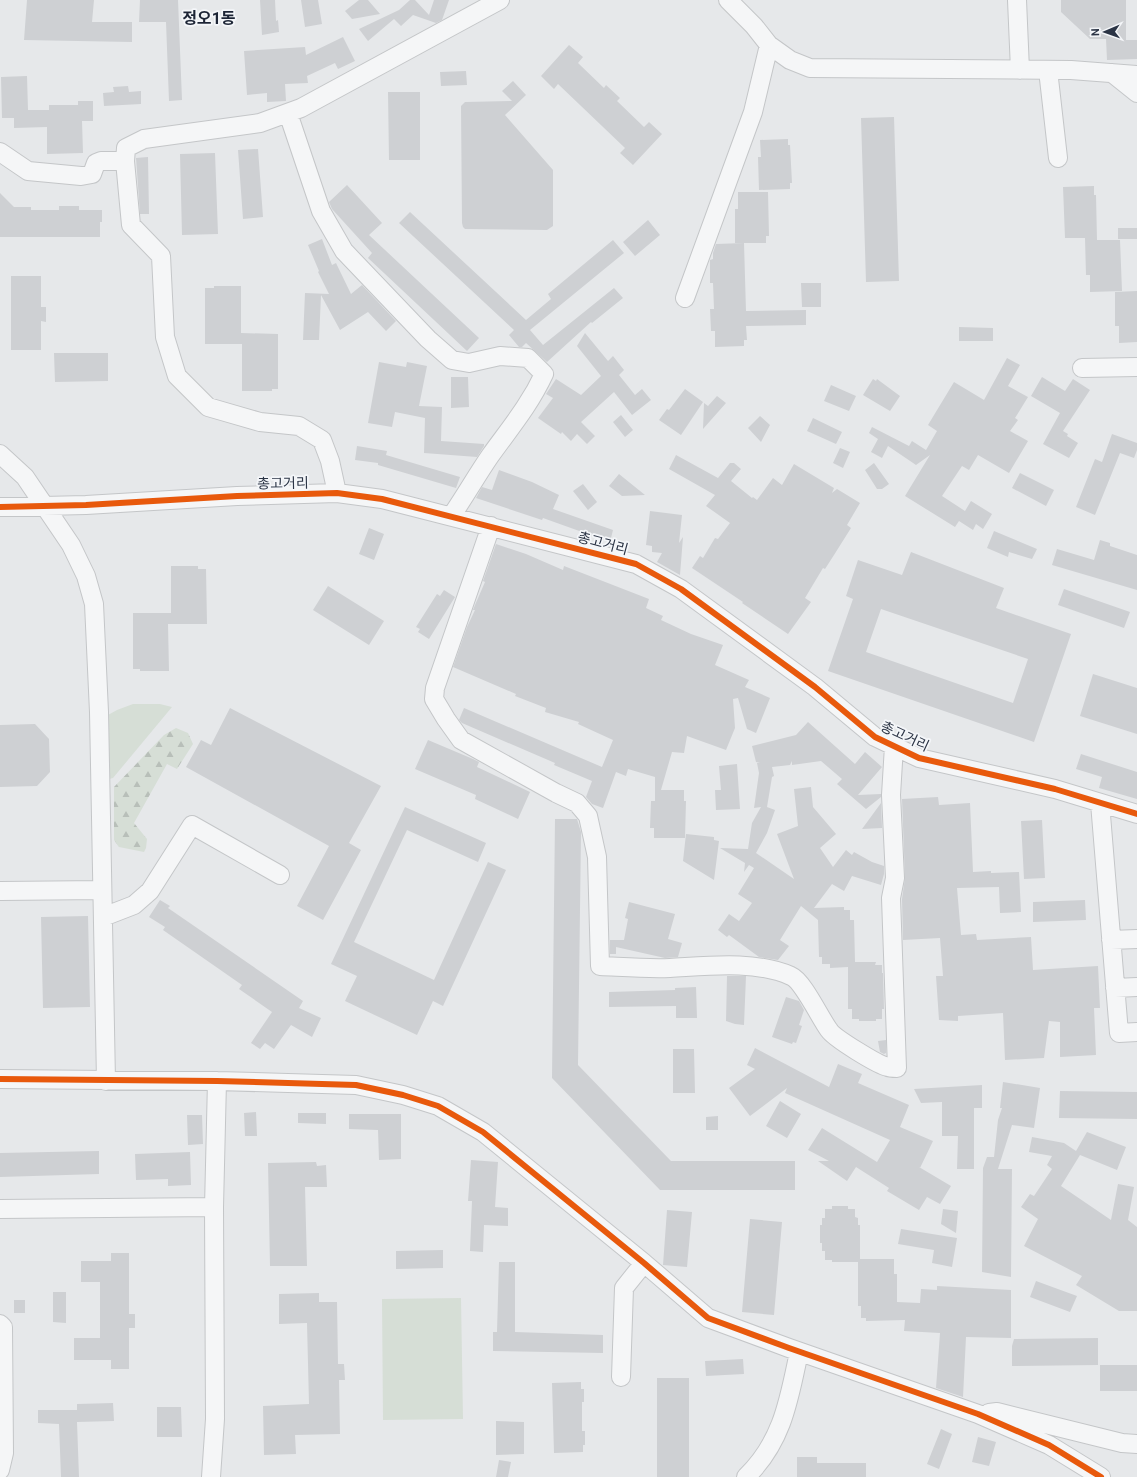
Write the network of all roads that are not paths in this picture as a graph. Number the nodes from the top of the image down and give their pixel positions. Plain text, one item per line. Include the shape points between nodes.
1 (500, 0) edge
2 (728, 0) edge
3 (1017, 0) edge
4 (769, 45) junction
5 (1020, 70) junction
6 (1048, 70) junction
7 (1112, 73) junction
8 (1137, 74) edge
9 (1137, 93) edge
10 (288, 113) junction
11 (0, 152) edge
12 (1058, 158) dead end
13 (125, 161) junction
14 (684, 298) dead end
15 (1137, 367) edge
16 (1082, 368) dead end
17 (0, 454) edge
18 (337, 493) junction
19 (43, 505) junction
20 (0, 507) edge
21 (452, 516) junction
22 (491, 526) junction
23 (894, 746) junction
24 (1100, 803) junction
25 (1137, 814) edge
26 (280, 875) dead end
27 (102, 890) junction
28 (0, 891) edge
29 (103, 917) junction
30 (1137, 939) edge
31 (1111, 940) junction
32 (1137, 987) edge
33 (1115, 988) junction
34 (1137, 1032) edge
35 (0, 1079) edge
36 (106, 1081) junction
37 (217, 1082) junction
38 (214, 1207) junction
39 (0, 1209) edge
40 (644, 1263) junction
41 (0, 1324) edge
42 (799, 1352) junction
43 (621, 1377) dead end
44 (978, 1414) junction
45 (1137, 1444) edge
46 (0, 1470) edge
47 (211, 1477) edge
48 (746, 1477) edge
49 (1101, 1477) edge

1 - 10 street
2 - 4 street
3 - 5 street
4 - 5 street via 790,60 810,68
4 - 14 street via 753,112
5 - 6 street
6 - 7 street
6 - 12 street
7 - 8 street
7 - 9 street
10 - 13 street via 260,123 144,139 126,148
10 - 21 street via 322,211 344,251 428,339 452,360 469,363 500,356 528,358 544,374 519,418 490,456
11 - 13 street via 28,170 81,176 92,174 96,163 101,161
13 - 18 street via 131,225 162,256 165,337 178,376 208,407 260,422 299,426 322,440
15 - 16 street
17 - 19 street via 25,477
18 - 19 street, 총고거리
18 - 21 street, 총고거리 via 382,498
19 - 20 street, 총고거리
19 - 27 street via 71,544 86,576 94,604
21 - 22 street, 총고거리
22 - 23 street, 총고거리 via 636,564 681,589 815,687 875,737
22 - 23 street via 434,688 434,699 461,740 578,803 588,816 597,858 600,966 754,967 793,976 830,1032 862,1054 887,1067 897,1068 890,898 895,878 892,795
23 - 24 street, 총고거리 via 919,758 1055,788
24 - 25 street, 총고거리
24 - 31 street
26 - 29 street via 192,825 150,891 134,905
27 - 28 street
27 - 29 street
29 - 36 street
30 - 31 street
31 - 33 street
32 - 33 street
33 - 34 street via 1119,1033
35 - 36 street
36 - 37 street
37 - 38 street
37 - 40 street via 356,1085 438,1106 483,1132
38 - 39 street
38 - 47 street via 215,1419
40 - 42 street via 708,1318
40 - 43 street via 624,1288
41 - 46 street via 3,1327 4,1453
42 - 44 street
42 - 48 street via 789,1401 778,1434 754,1470
44 - 45 street via 997,1412 1122,1443
44 - 49 street via 1049,1445

